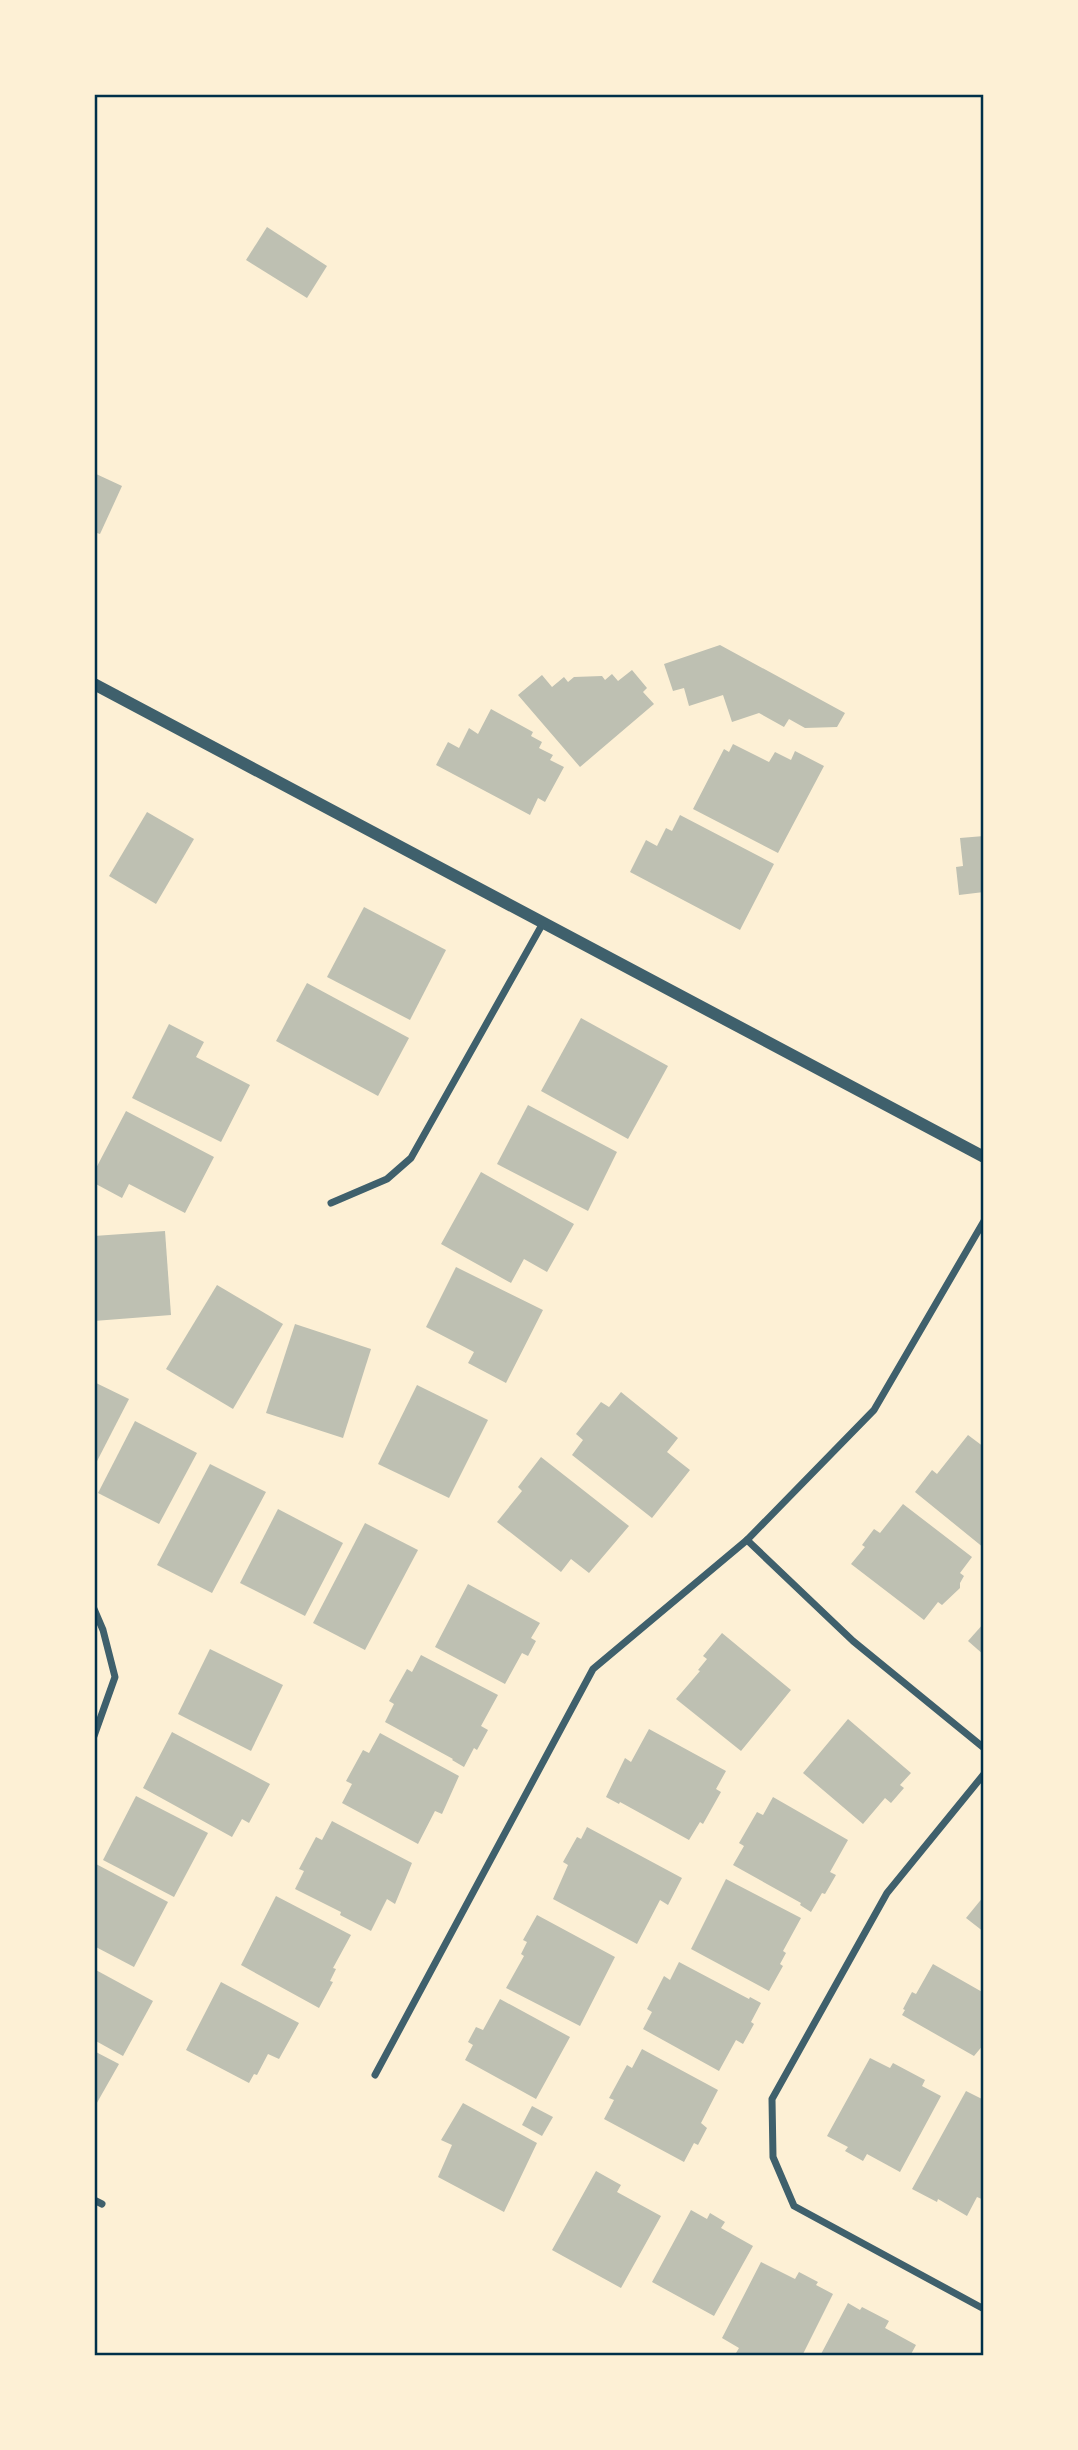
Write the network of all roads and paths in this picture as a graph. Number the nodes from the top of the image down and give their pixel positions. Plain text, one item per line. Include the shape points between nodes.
1 (94, 684) edge
2 (543, 923) junction
3 (984, 1157) edge
4 (331, 1203) dead end
5 (984, 1221) edge
6 (747, 1541) junction
7 (94, 1609) edge
8 (94, 1736) edge
9 (984, 1748) edge
10 (984, 1774) edge
11 (375, 2075) dead end
12 (984, 2309) edge

1 - 2 street
2 - 3 street
2 - 4 street via 411,1158 387,1179
5 - 6 street via 874,1410
6 - 9 street via 853,1641
6 - 11 street via 593,1669
7 - 8 street via 115,1677
10 - 12 street via 887,1893 772,2099 773,2157 794,2206

